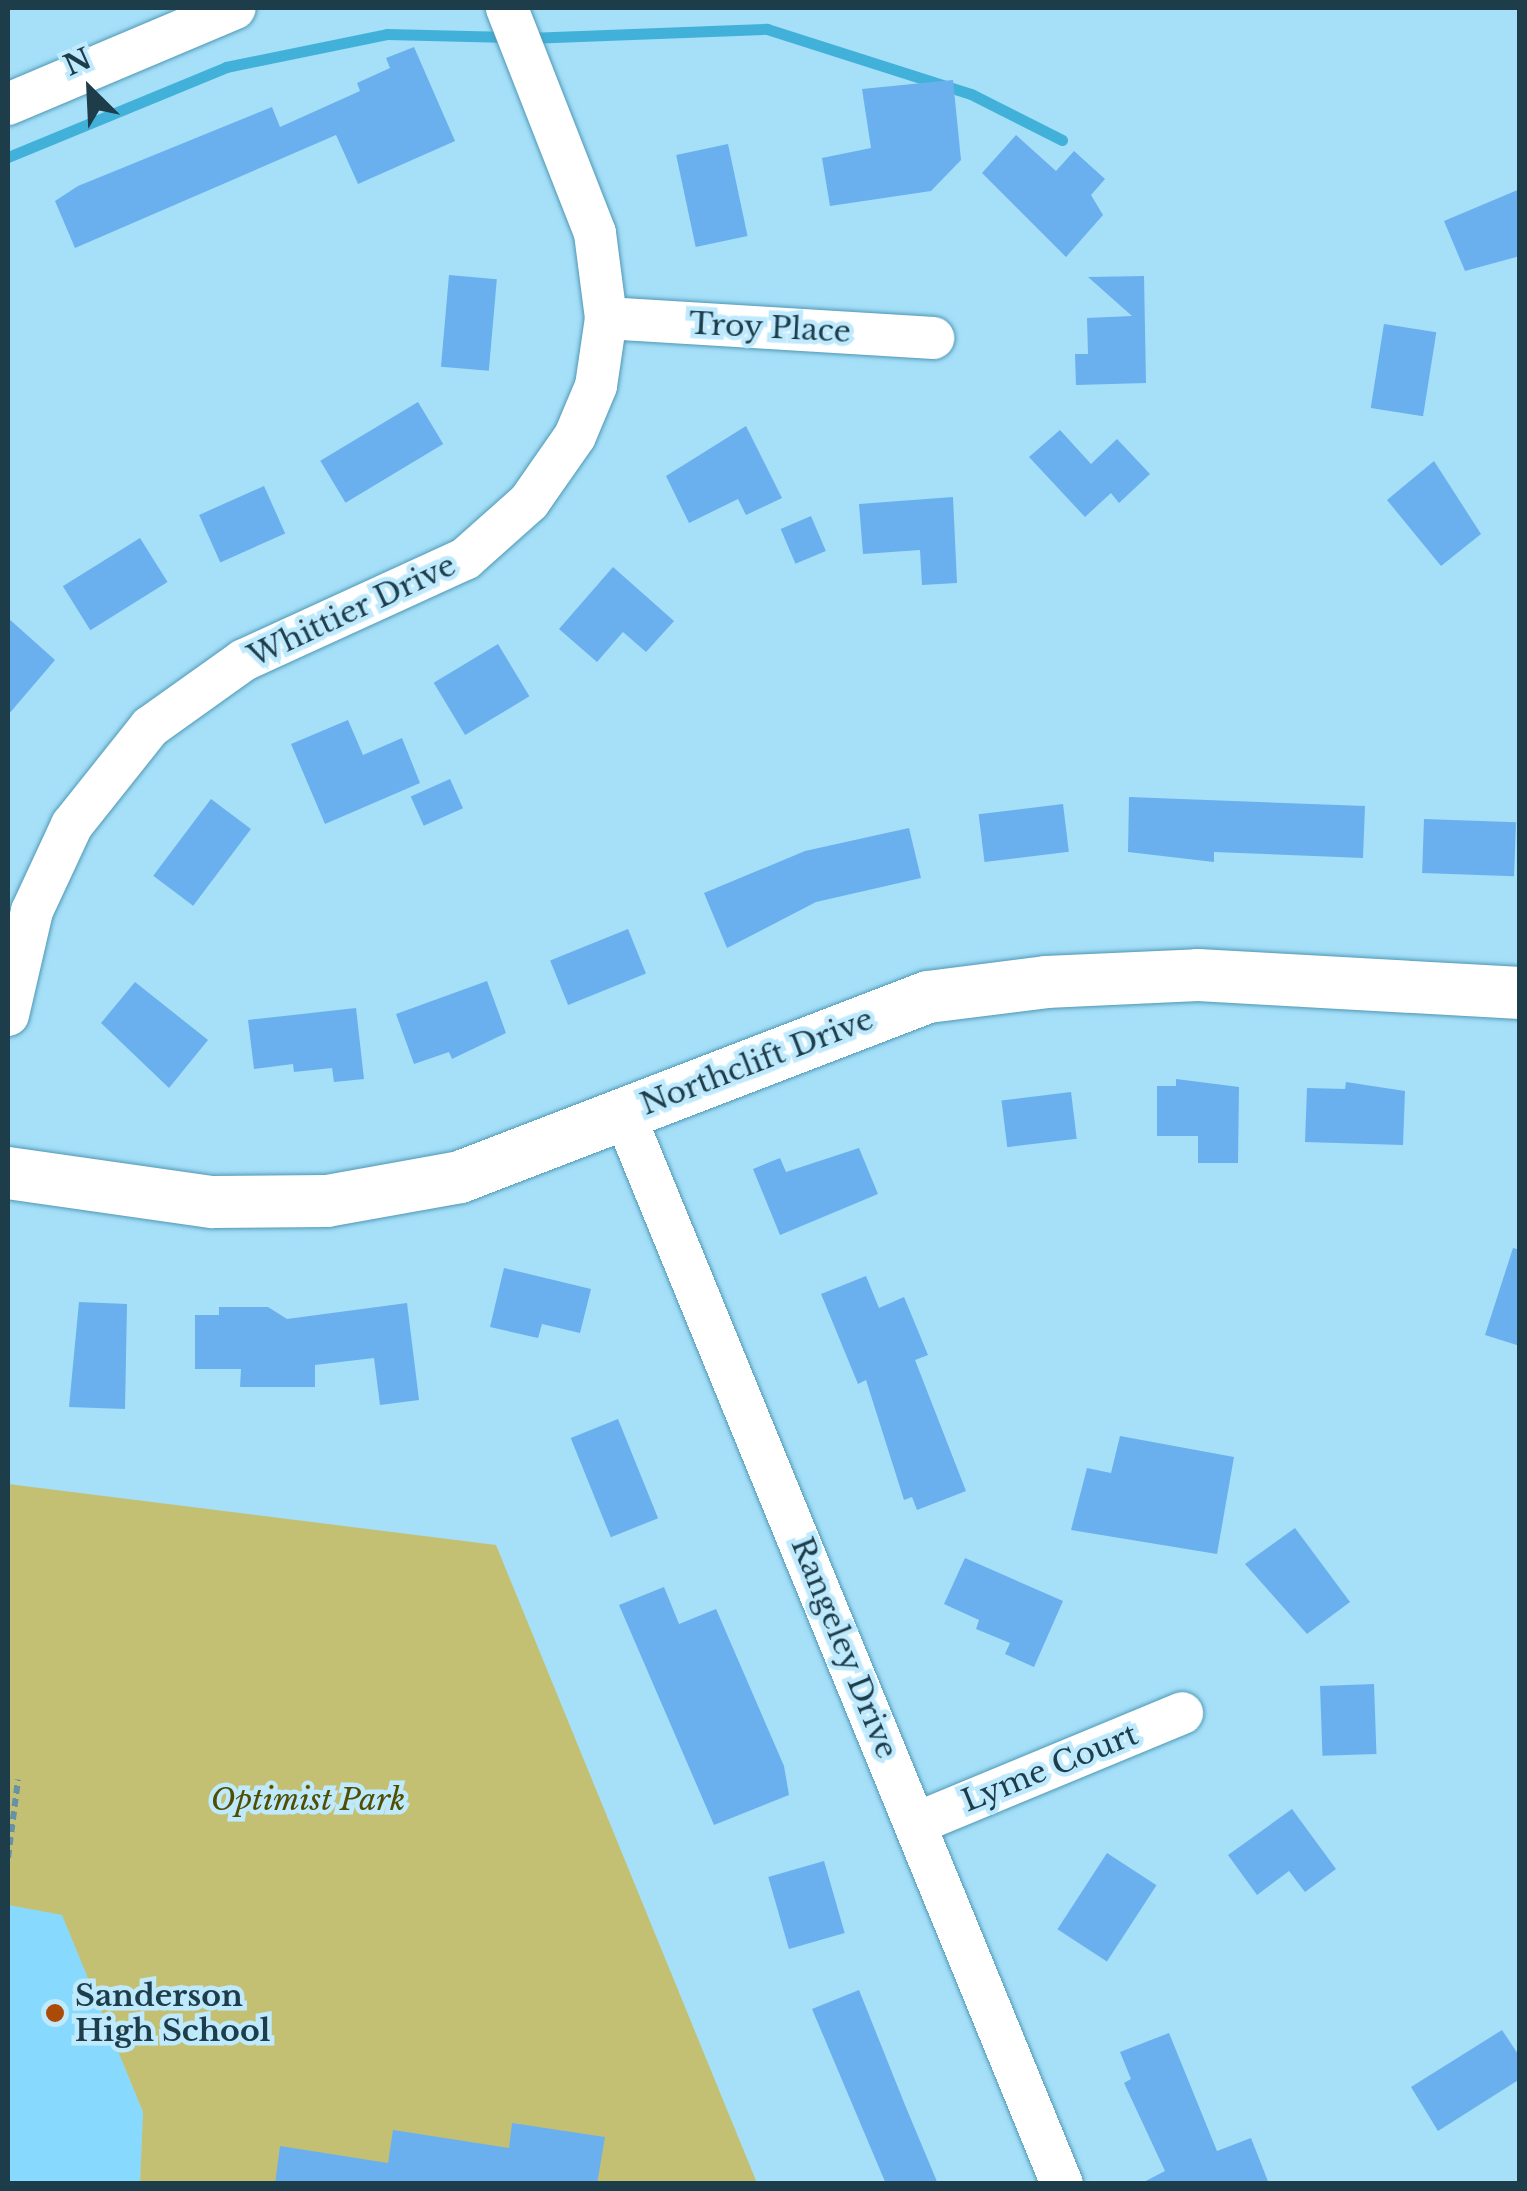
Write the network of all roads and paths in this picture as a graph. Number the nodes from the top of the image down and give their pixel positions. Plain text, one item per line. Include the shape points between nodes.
1 (235, 8) edge
2 (507, 8) edge
3 (8, 104) edge
4 (606, 318) junction
5 (933, 338) dead end
6 (1520, 992) edge
7 (8, 1015) edge
8 (624, 1114) junction
9 (8, 1172) edge
10 (1182, 1714) dead end
11 (18, 1780) dead end
12 (917, 1823) junction
13 (8, 1858) edge
14 (1062, 2184) edge

1 - 3 street
2 - 4 street, Whittier Drive via 595,234
4 - 5 street, Troy Place
4 - 7 street, Whittier Drive via 596,386 529,502 465,559 244,660 150,727 72,825 32,911
6 - 8 street, Northclift Drive via 1198,976 928,996
8 - 9 street, Northclift Drive via 460,1177 327,1201 213,1202
8 - 12 street, Rangeley Drive
10 - 12 street, Lyme Court
11 - 13 path
12 - 14 street, Rangeley Drive

